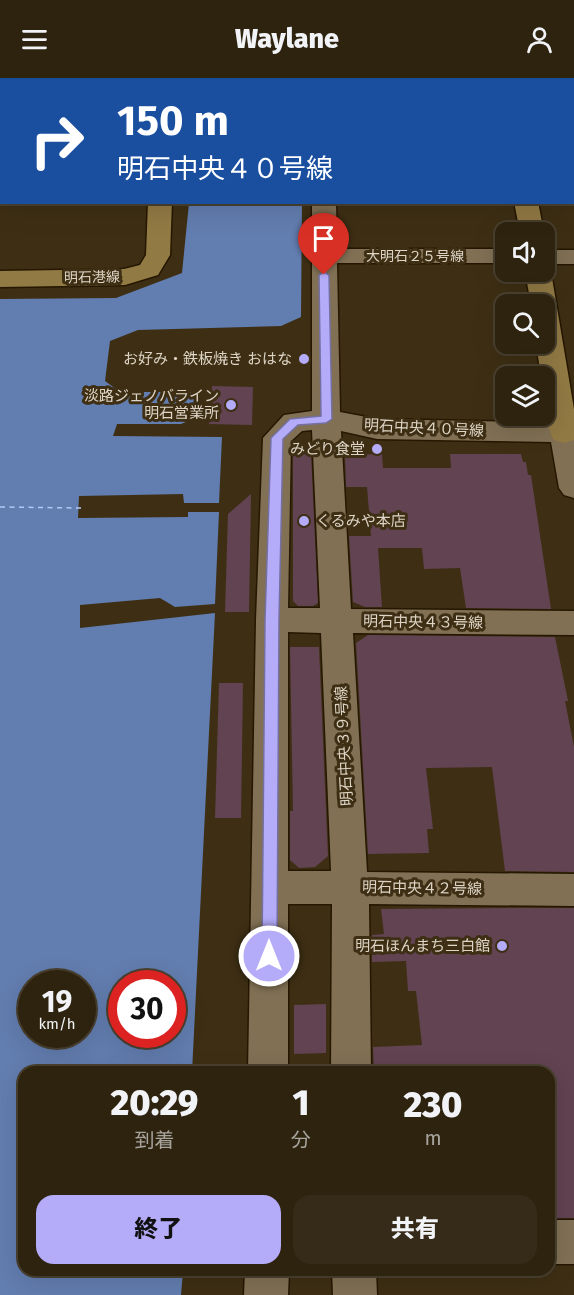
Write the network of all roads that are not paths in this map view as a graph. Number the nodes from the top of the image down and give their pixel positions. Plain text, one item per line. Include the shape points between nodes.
1 (160, 204) edge
2 (324, 204) edge
3 (526, 204) edge
4 (530, 222) edge
5 (324, 256) junction
6 (495, 256) edge
7 (555, 256) edge
8 (574, 257) edge
9 (0, 279) edge
10 (553, 354) edge
11 (326, 419) junction
12 (569, 434) edge
13 (574, 488) edge
14 (272, 620) junction
15 (338, 621) junction
16 (574, 623) edge
17 (270, 887) junction
18 (350, 887) junction
19 (574, 890) edge
20 (268, 1066) edge
21 (351, 1066) edge
22 (555, 1242) edge
23 (574, 1242) edge
24 (267, 1276) edge
25 (354, 1276) edge
26 (266, 1295) edge
27 (355, 1295) edge

1 - 9 main road, 明石港線 via 158,255 149,270 126,277
2 - 5 street, 明石中央３９号線
3 - 4 main road
5 - 6 street, 大明石２５号線
5 - 11 street, 明石中央３９号線
7 - 8 street
10 - 12 main road
11 - 12 street, 明石中央４０号線 via 377,429
11 - 14 street, 明石中央４０号線 via 294,422 277,438
11 - 15 street, 明石中央３９号線
12 - 13 street
14 - 15 street, 明石中央４３号線
14 - 17 street, 明石中央４０号線
15 - 16 street, 明石中央４３号線
15 - 18 street, 明石中央３９号線
17 - 18 street, 明石中央４２号線
17 - 20 street, 明石中央４０号線
18 - 19 street, 明石中央４２号線
18 - 21 street, 明石中央３９号線
22 - 23 street
24 - 26 street
25 - 27 street

